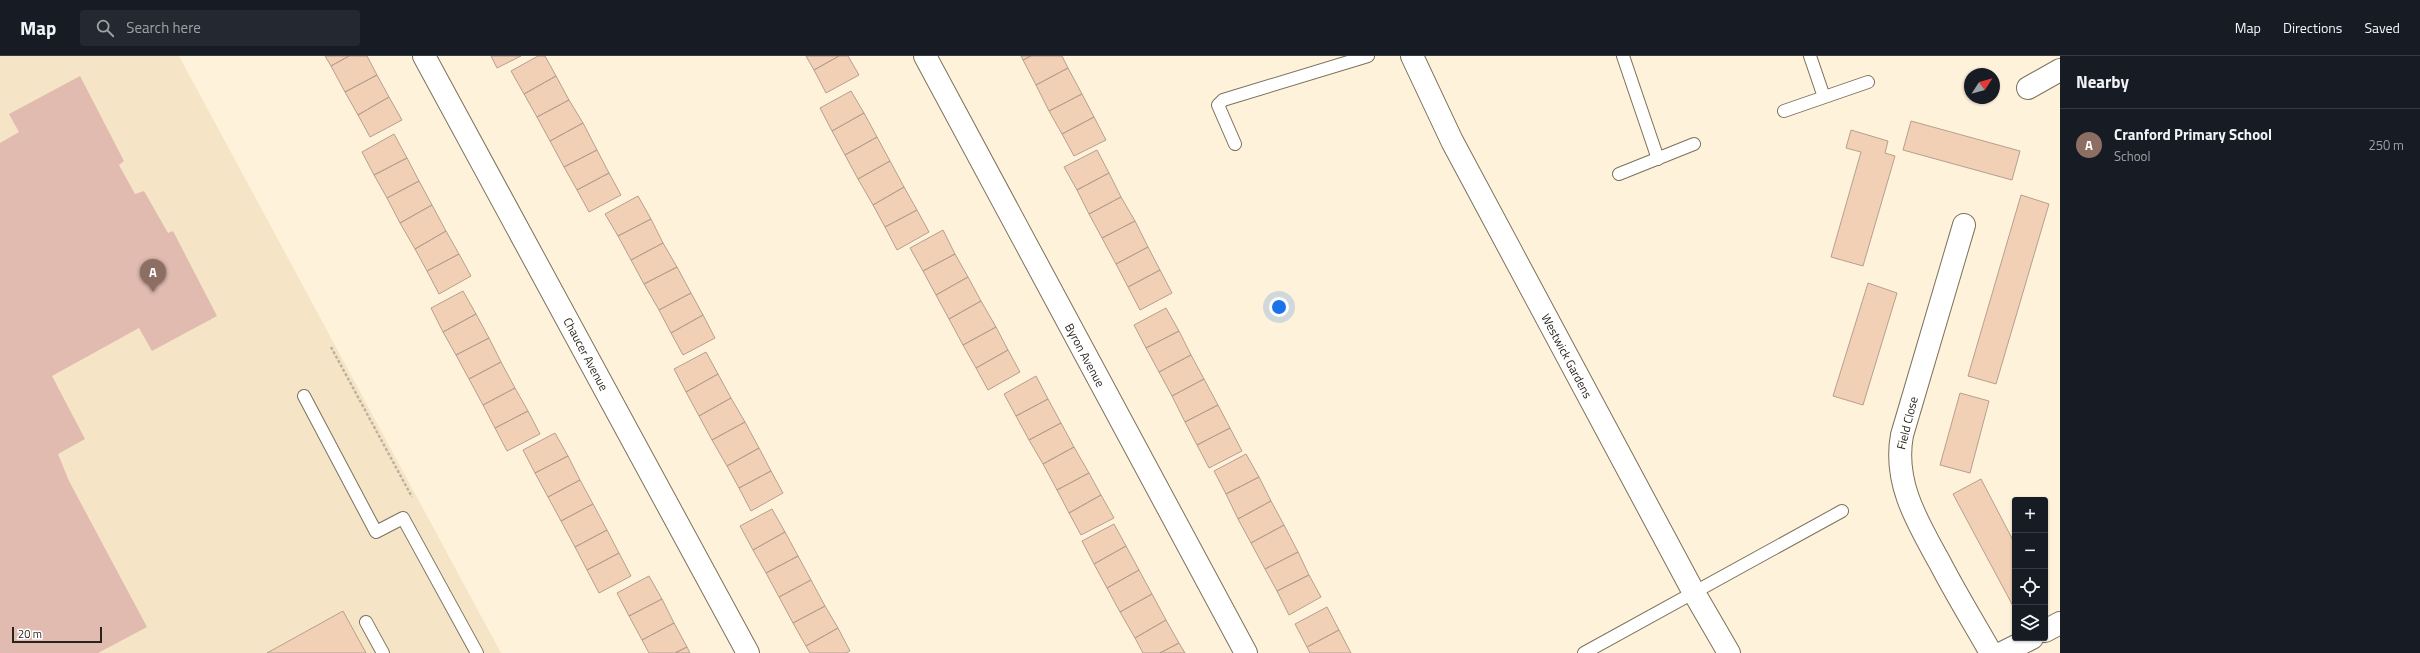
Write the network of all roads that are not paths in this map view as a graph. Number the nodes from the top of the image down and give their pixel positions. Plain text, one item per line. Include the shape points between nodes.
1 (424, 56) edge
2 (925, 56) edge
3 (1368, 56) edge
4 (1412, 56) edge
5 (1623, 56) edge
6 (1810, 56) edge
7 (2060, 70) edge
8 (1868, 82) dead end
9 (2028, 88) dead end
10 (1824, 97) junction
11 (1784, 111) dead end
12 (1235, 144) dead end
13 (1694, 144) dead end
14 (1658, 159) junction
15 (1619, 174) dead end
16 (1964, 225) dead end
17 (304, 396) dead end
18 (1842, 511) dead end
19 (1693, 591) junction
20 (366, 622) dead end
21 (2060, 623) edge
22 (2048, 629) edge
23 (2026, 641) edge
24 (2034, 641) edge
25 (383, 653) edge
26 (477, 653) edge
27 (748, 653) edge
28 (1246, 653) edge
29 (1584, 653) edge
30 (1729, 653) edge
31 (1991, 653) edge
32 (2002, 653) edge
33 (2040, 653) edge

1 - 27 street, Chaucer Avenue
2 - 28 street, Byron Avenue
3 - 12 lane via 1223,100 1218,105
4 - 19 street, Westwick Gardens via 1452,141
5 - 14 lane
6 - 10 lane
7 - 9 street
8 - 10 lane
10 - 11 lane
13 - 14 lane
14 - 15 lane
16 - 31 street, Field Close via 1902,435 1900,463 1905,491 1917,521
17 - 26 lane via 376,532 404,518
18 - 19 lane
19 - 29 lane
19 - 30 street, Westwick Gardens
20 - 25 lane
21 - 22 street
23 - 32 street
24 - 33 street

